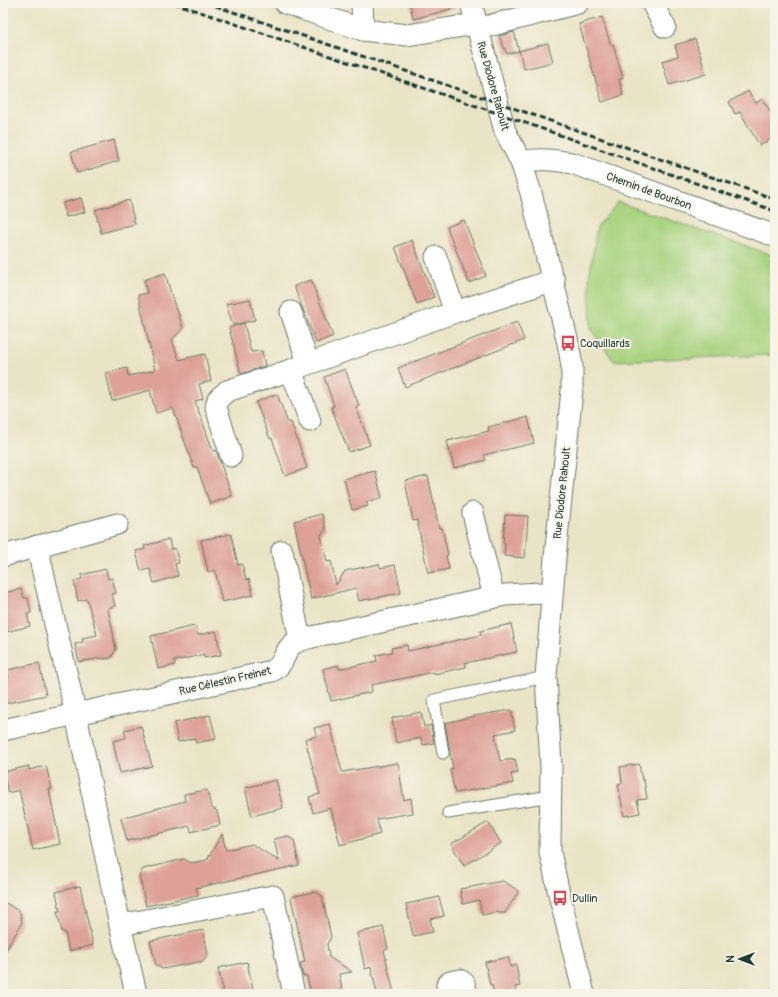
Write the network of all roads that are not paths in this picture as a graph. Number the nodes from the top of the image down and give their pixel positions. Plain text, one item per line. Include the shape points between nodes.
1 (285, 3) edge
2 (362, 3) edge
3 (470, 3) edge
4 (578, 3) edge
5 (652, 3) edge
6 (477, 27) junction
7 (665, 27) dead end
8 (363, 30) junction
9 (521, 162) junction
10 (775, 236) edge
11 (436, 257) dead end
12 (554, 280) junction
13 (291, 312) dead end
14 (456, 312) junction
15 (300, 367) junction
16 (310, 421) dead end
17 (231, 456) dead end
18 (472, 513) dead end
19 (117, 524) dead end
20 (38, 546) junction
21 (282, 551) dead end
22 (3, 556) edge
23 (551, 595) junction
24 (494, 597) junction
25 (300, 640) junction
26 (546, 677) junction
27 (76, 715) junction
28 (3, 730) edge
29 (443, 753) dead end
30 (550, 796) junction
31 (448, 813) dead end
32 (120, 925) junction
33 (135, 994) edge
34 (294, 994) edge
35 (450, 994) edge
36 (467, 994) edge
37 (584, 994) edge

1 - 8 street
2 - 8 street
3 - 6 street, Rue Diodore Rahoult
4 - 6 street
5 - 7 street
6 - 8 street via 407,35
6 - 9 street, Rue Diodore Rahoult via 504,132
9 - 10 street, Chemin de Bourbon via 554,159 572,164
9 - 12 street, Rue Diodore Rahoult
11 - 14 street
12 - 14 street
12 - 23 street, Rue Diodore Rahoult via 572,366 572,390
13 - 15 street
14 - 15 street
15 - 16 street
15 - 17 street via 227,391 218,399 216,407
18 - 24 street
19 - 20 street
20 - 22 street
20 - 27 street
21 - 25 street
23 - 24 street via 533,592
23 - 26 street, Rue Diodore Rahoult
24 - 25 street
25 - 27 street, Rue Célestin Freinet via 292,644 282,663 272,671
26 - 29 lane via 434,700
26 - 30 street, Rue Diodore Rahoult via 551,766
27 - 28 street, Rue Célestin Freinet
27 - 32 street
30 - 31 lane
30 - 37 street, Rue Diodore Rahoult via 550,852
32 - 33 street
32 - 34 street via 273,896
35 - 36 street via 447,985 460,980 464,983

